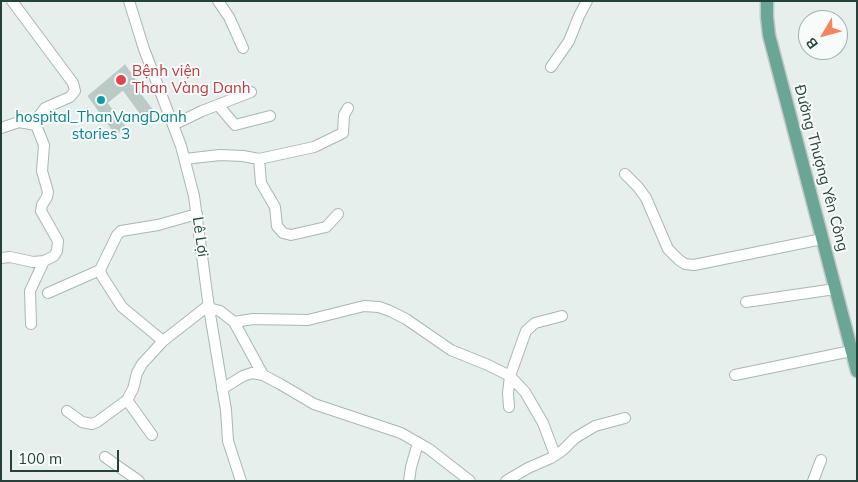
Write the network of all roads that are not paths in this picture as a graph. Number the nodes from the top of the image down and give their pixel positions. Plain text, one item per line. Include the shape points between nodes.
1 (12, 1) edge
2 (129, 1) edge
3 (218, 1) edge
4 (587, 1) edge
5 (767, 1) edge
6 (243, 48) dead end
7 (552, 67) dead end
8 (251, 92) dead end
9 (218, 105) junction
10 (348, 108) dead end
11 (270, 116) dead end
12 (36, 125) junction
13 (173, 125) junction
14 (1, 128) edge
15 (185, 159) junction
16 (259, 159) junction
17 (625, 174) dead end
18 (197, 214) junction
19 (338, 214) dead end
20 (822, 239) junction
21 (1, 258) edge
22 (44, 261) junction
23 (100, 270) junction
24 (835, 288) junction
25 (48, 293) dead end
26 (746, 302) dead end
27 (209, 306) junction
28 (562, 316) dead end
29 (234, 322) junction
30 (31, 324) dead end
31 (163, 341) junction
32 (853, 353) edge
33 (857, 371) edge
34 (263, 375) junction
35 (734, 375) dead end
36 (510, 376) junction
37 (222, 389) junction
38 (127, 400) junction
39 (510, 407) dead end
40 (67, 411) dead end
41 (625, 418) dead end
42 (152, 435) dead end
43 (418, 443) junction
44 (555, 455) junction
45 (105, 456) dead end
46 (821, 460) dead end
47 (139, 481) edge
48 (241, 481) edge
49 (410, 481) edge
50 (470, 481) edge
51 (506, 481) edge
52 (813, 481) edge

1 - 12 street via 75,87 70,97 45,108
2 - 13 street, Lê Lợi
3 - 6 street
4 - 7 street via 569,41
5 - 20 main road, Đường Thượng Yên Công via 769,35
8 - 9 street
9 - 11 street via 234,125
9 - 13 street
10 - 16 street via 344,115 344,131 338,136 314,148
12 - 14 street via 19,122
12 - 22 street via 44,145 42,171 48,192 41,212 59,246 54,256
13 - 15 street, Lê Lợi
15 - 16 street via 220,155
15 - 18 street, Lê Lợi
16 - 19 street via 261,183 275,207 277,226 283,233 291,235 326,227
17 - 20 street via 646,198 668,249 685,264
18 - 23 street via 121,231
18 - 27 street, Lê Lợi
20 - 24 main road, Đường Thượng Yên Công
21 - 22 street
22 - 30 street via 30,291
23 - 25 street
23 - 31 street via 122,307
24 - 26 street
24 - 32 main road, Đường Thượng Yên Công
27 - 29 street
27 - 31 street
27 - 37 street, Lê Lợi
28 - 36 street via 535,323 529,328
29 - 34 street
29 - 36 street via 308,320 356,307 379,306 451,350
31 - 38 street via 139,368
32 - 33 main road, Đường Thượng Yên Công
32 - 35 street
34 - 37 street via 248,374
34 - 43 street via 314,404 401,433
36 - 39 street
36 - 44 street via 525,392 543,423
37 - 48 street, Lê Lợi via 228,441
38 - 40 street via 92,424 82,422
38 - 42 street
41 - 44 street via 595,426
43 - 49 street
43 - 50 street
44 - 51 street
45 - 47 street
46 - 52 street

